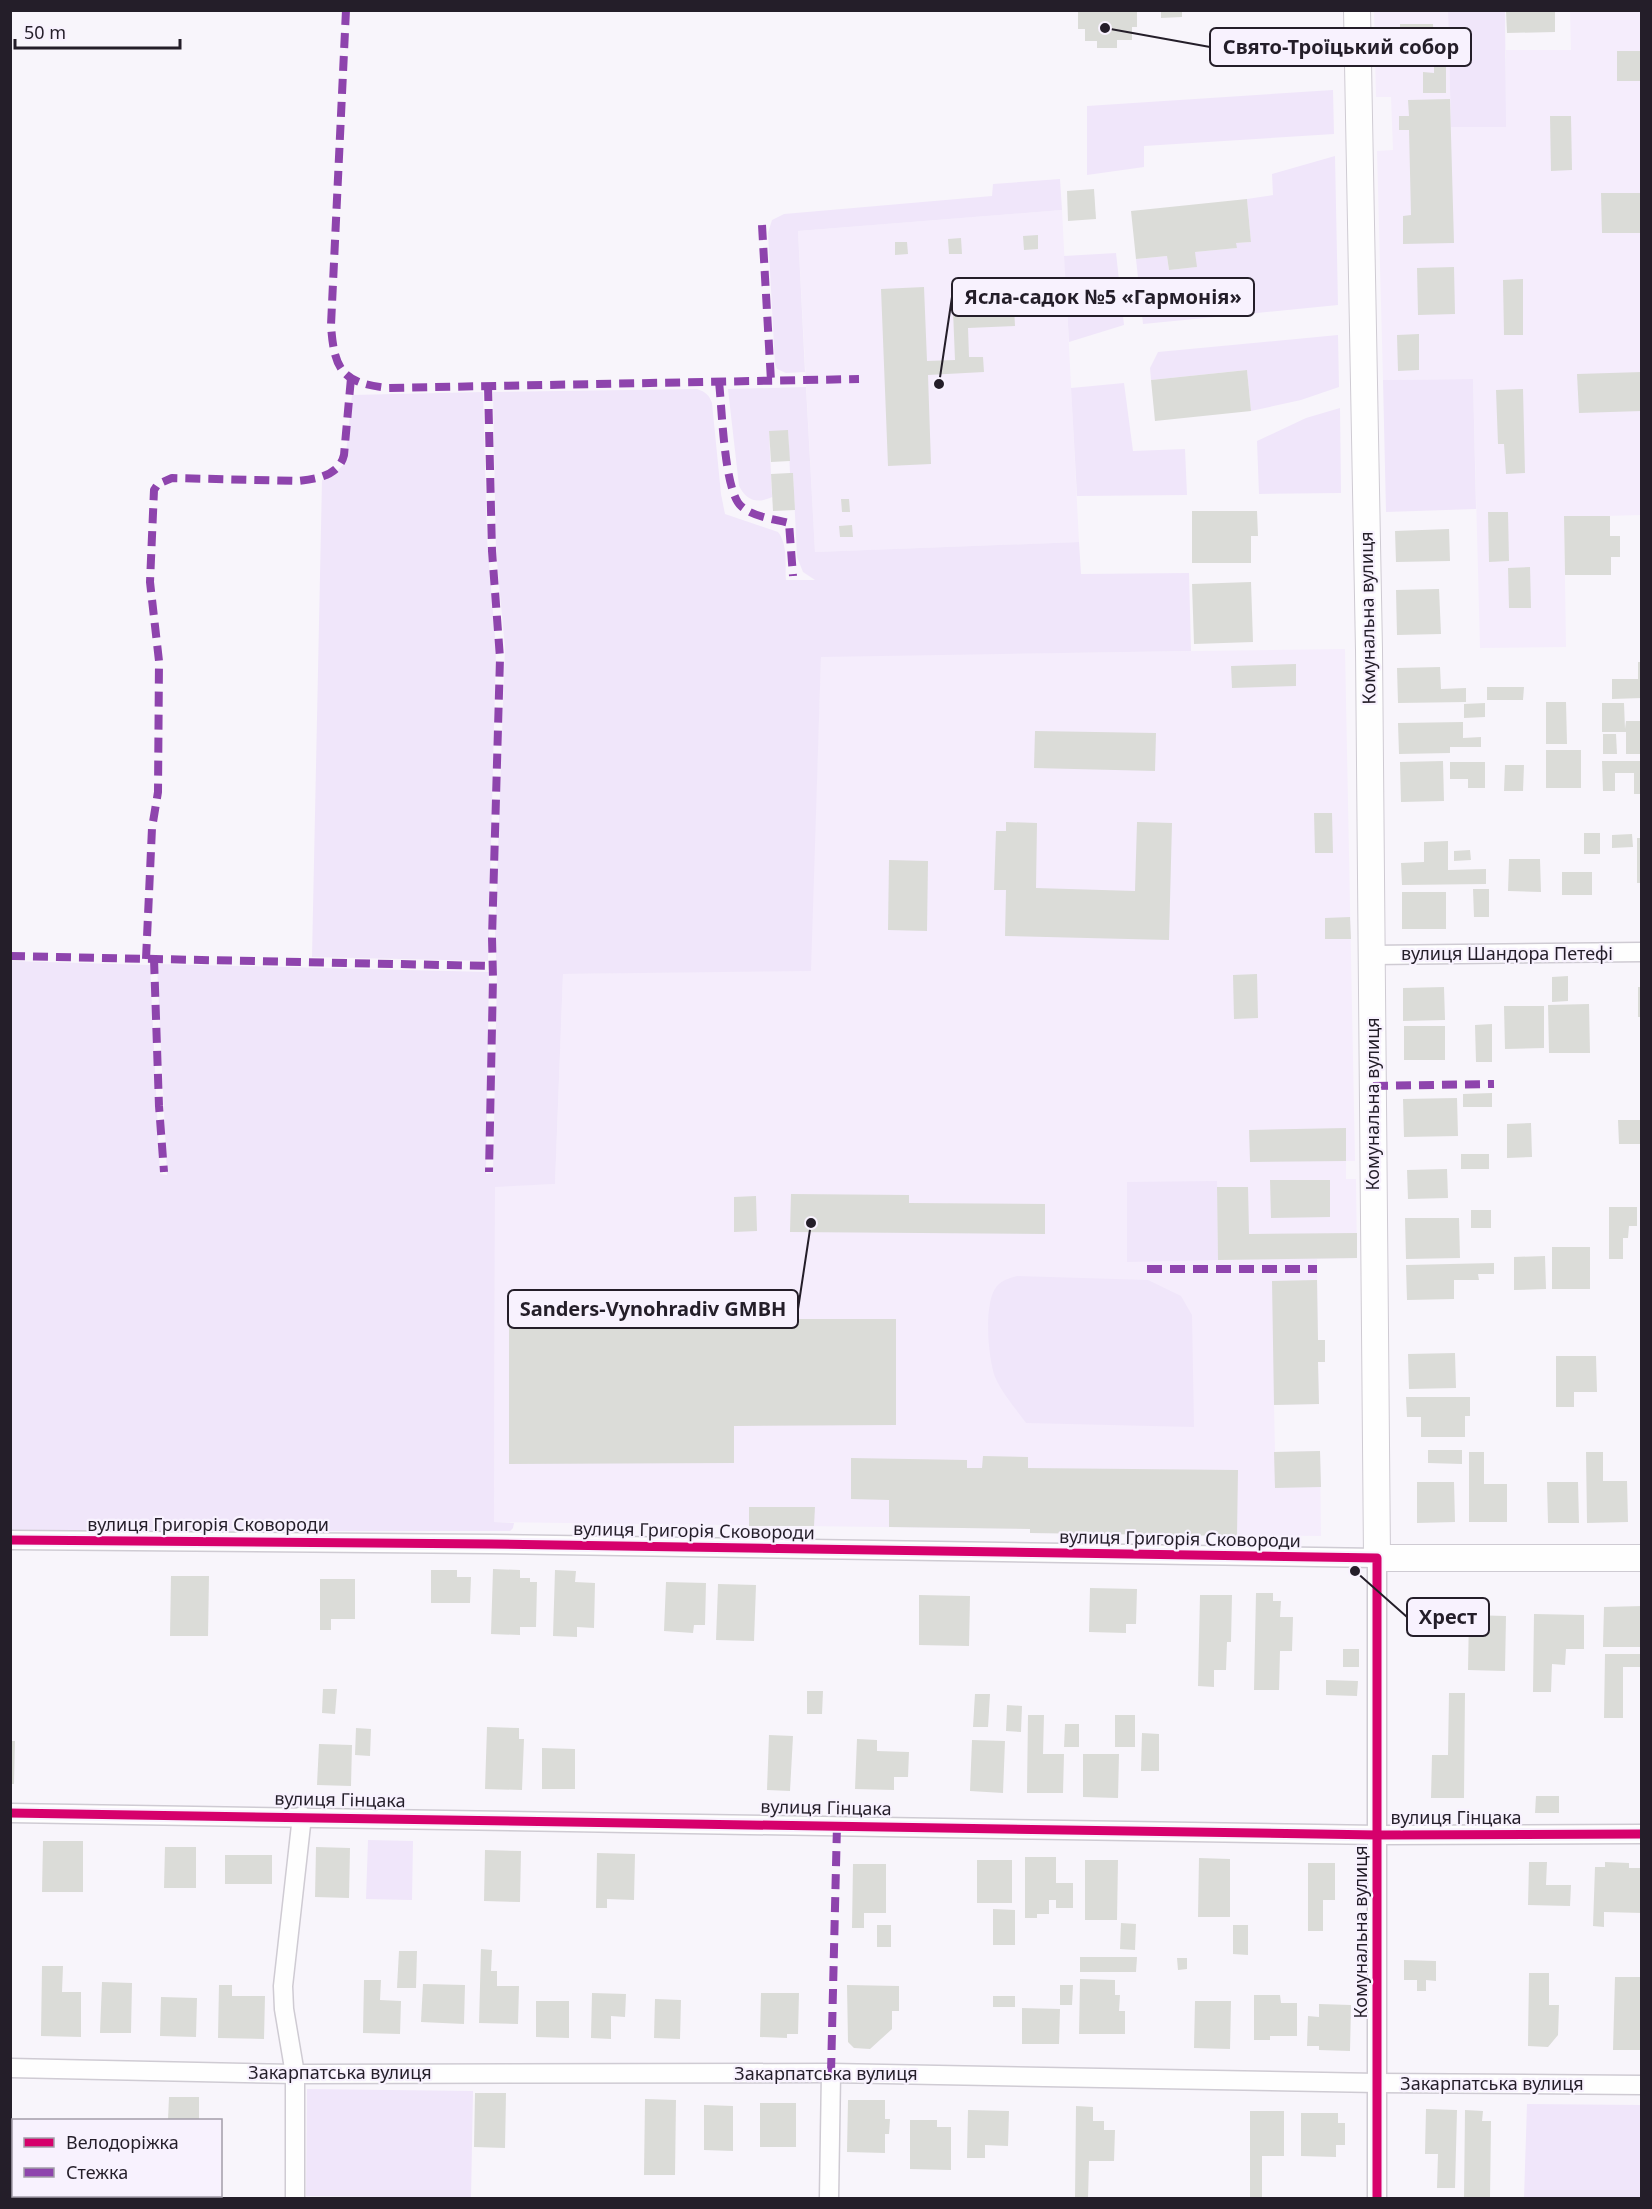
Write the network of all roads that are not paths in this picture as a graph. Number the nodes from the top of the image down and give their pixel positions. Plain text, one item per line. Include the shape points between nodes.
1 (1357, 10) edge
2 (1641, 952) edge
3 (1372, 955) junction
4 (10, 1540) edge
5 (1377, 1558) junction
6 (1641, 1558) edge
7 (10, 1812) edge
8 (302, 1816) junction
9 (1641, 1834) edge
10 (1378, 1835) junction
11 (10, 2068) edge
12 (831, 2073) junction
13 (295, 2074) junction
14 (1377, 2083) junction
15 (1641, 2085) edge
16 (295, 2199) edge
17 (829, 2199) edge
18 (1377, 2199) edge

1 - 3 main road, Комунальна вулиця
2 - 3 street, вулиця Шандора Петефі
3 - 5 main road, Комунальна вулиця
4 - 5 street, вулиця Григорія Сковороди
5 - 6 main road, вулиця Григорія Сковороди
5 - 10 street, Комунальна вулиця
7 - 8 street, вулиця Гінцака
8 - 10 street, вулиця Гінцака
8 - 13 street via 283,1986
9 - 10 street, вулиця Гінцака
10 - 14 street, Комунальна вулиця
11 - 13 street, Закарпатська вулиця
12 - 13 street, Закарпатська вулиця
12 - 14 street, Закарпатська вулиця
12 - 17 street
13 - 16 street
14 - 15 street, Закарпатська вулиця
14 - 18 street, Комунальна вулиця

